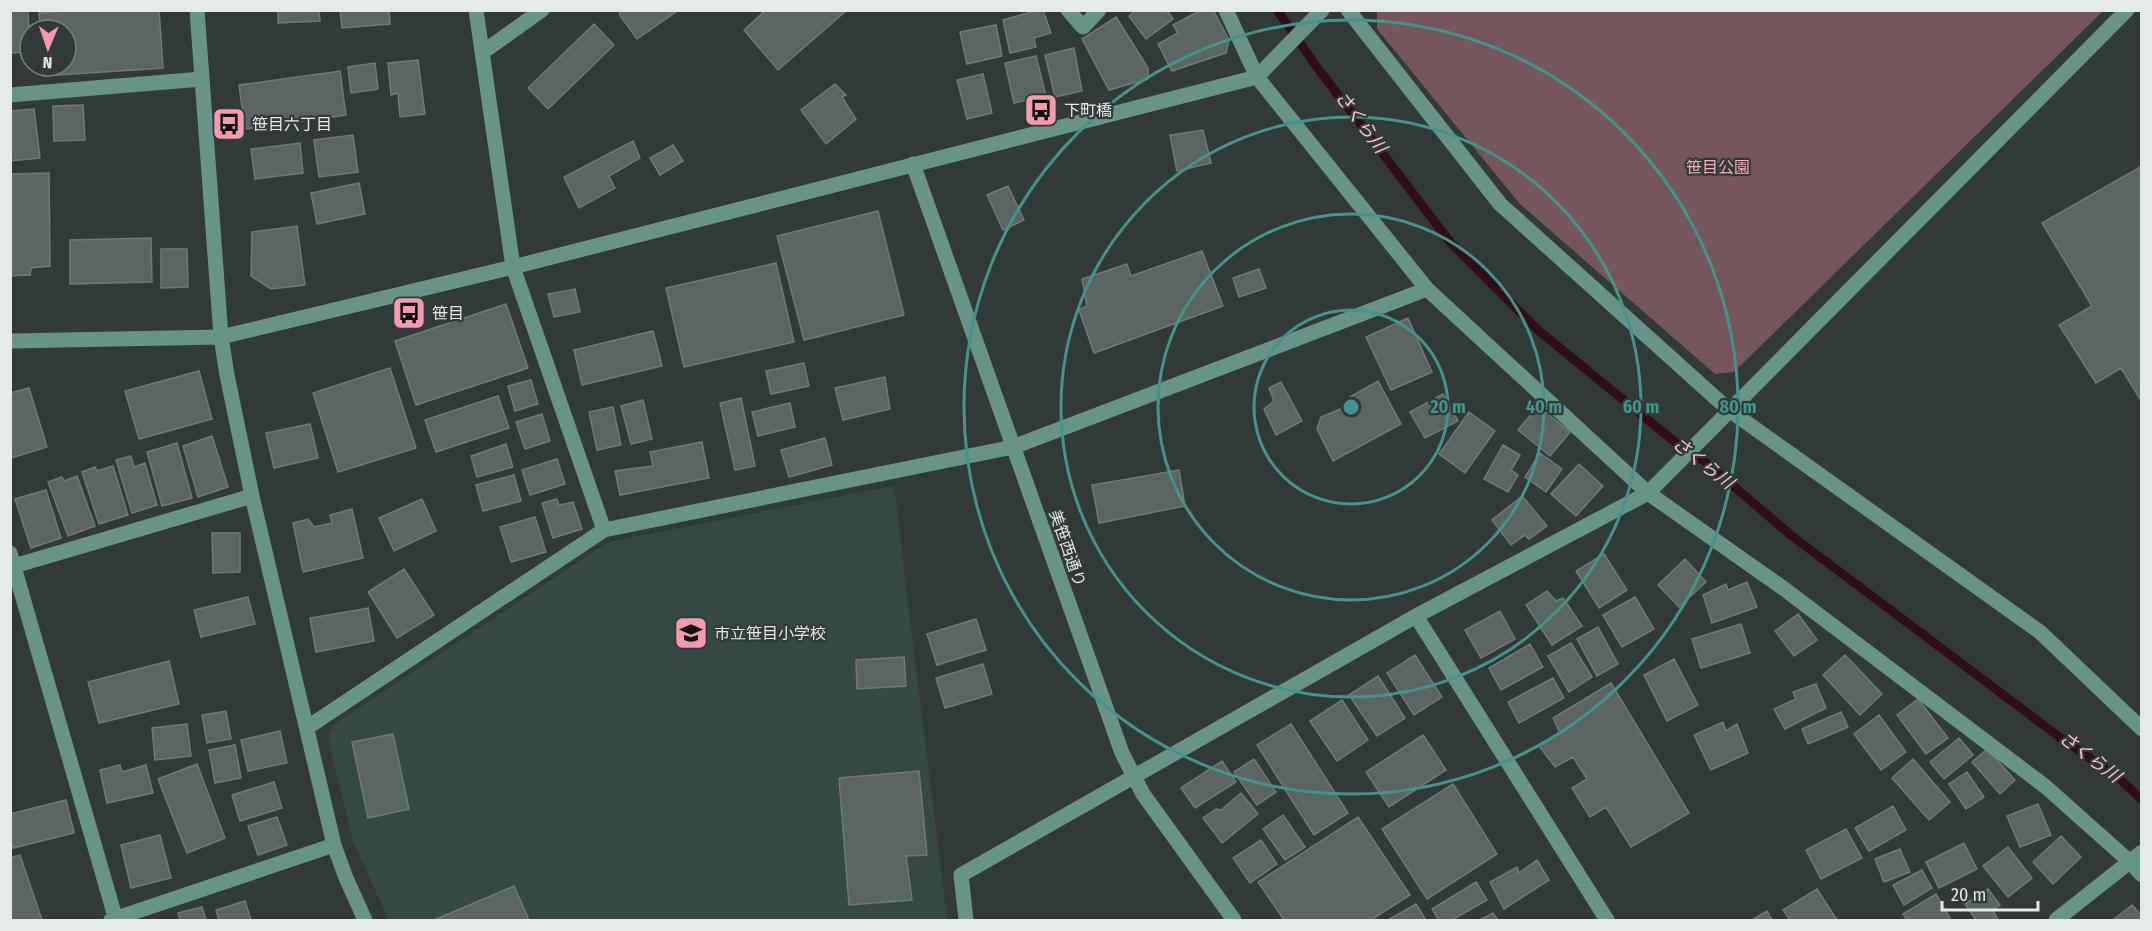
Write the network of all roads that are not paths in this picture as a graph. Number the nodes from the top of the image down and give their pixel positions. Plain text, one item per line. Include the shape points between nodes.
1 (197, 10) edge
2 (476, 10) edge
3 (542, 10) edge
4 (1068, 10) edge
5 (1099, 10) edge
6 (1226, 10) edge
7 (1322, 10) edge
8 (1348, 10) edge
9 (2127, 10) edge
10 (483, 52) junction
11 (1257, 77) junction
12 (202, 79) junction
13 (10, 95) edge
14 (912, 164) junction
15 (513, 267) junction
16 (1427, 289) junction
17 (221, 337) junction
18 (10, 342) edge
19 (1729, 410) junction
20 (1013, 447) junction
21 (1648, 493) junction
22 (252, 496) junction
23 (604, 530) junction
24 (12, 559) edge
25 (1416, 616) junction
26 (308, 727) junction
27 (2142, 729) edge
28 (1132, 776) junction
29 (334, 845) junction
30 (2142, 852) edge
31 (2129, 861) junction
32 (2142, 875) edge
33 (114, 920) edge
34 (365, 921) edge
35 (966, 921) edge
36 (1234, 921) edge
37 (1607, 921) edge
38 (2056, 921) edge

1 - 12 street
2 - 10 street
3 - 10 street
4 - 5 street via 1083,27
6 - 11 street
7 - 11 street
8 - 19 street via 1500,204
9 - 19 street
10 - 15 street
11 - 14 street
11 - 16 street
12 - 13 street
12 - 17 street
14 - 15 street
14 - 20 street, 美笹西通り
15 - 17 street
15 - 23 street
16 - 20 street
16 - 21 street
17 - 18 street
17 - 22 street
19 - 21 street
19 - 27 street via 2040,632
20 - 23 street
20 - 28 street, 美笹西通り
21 - 25 street
21 - 31 street via 1783,588 2046,787
22 - 24 street
22 - 26 street
23 - 26 street
24 - 33 street
25 - 28 street
25 - 37 street
26 - 29 street
28 - 35 street via 961,875
28 - 36 street, 美笹西通り
29 - 33 street
29 - 34 street
30 - 31 street
31 - 32 street
31 - 38 street

